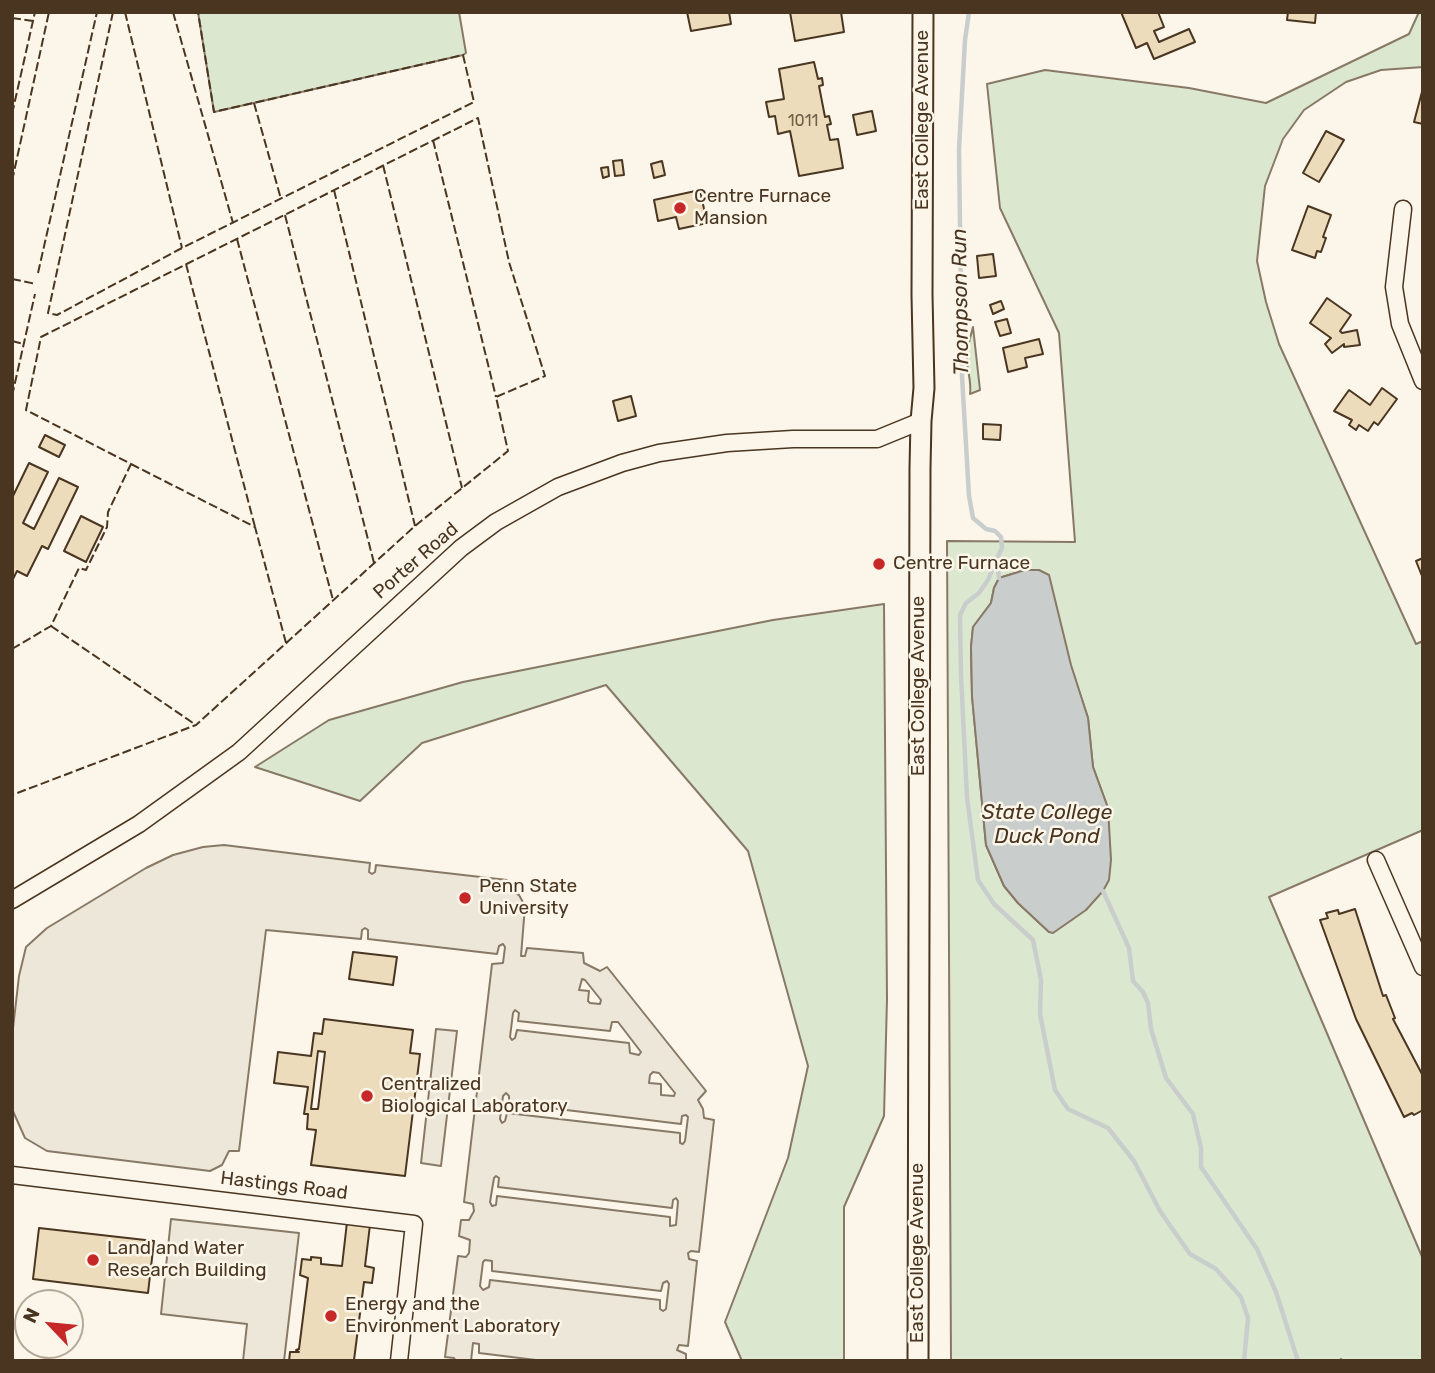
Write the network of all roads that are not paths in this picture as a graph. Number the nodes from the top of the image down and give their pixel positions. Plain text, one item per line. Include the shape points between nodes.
1 (923, 12) edge
2 (1403, 209) dead end
3 (1423, 381) edge
4 (921, 421) junction
5 (1376, 860) dead end
6 (12, 900) edge
7 (1423, 967) edge
8 (12, 1175) edge
9 (399, 1361) edge
10 (918, 1361) edge

1 - 4 main road, East College Avenue via 925,388
2 - 3 street via 1394,286 1400,324
4 - 6 street, Porter Road via 877,439 704,445 622,463 558,487 461,548 228,760 139,824
4 - 10 main road, East College Avenue
5 - 7 street
8 - 9 street, Hastings Road via 414,1224

